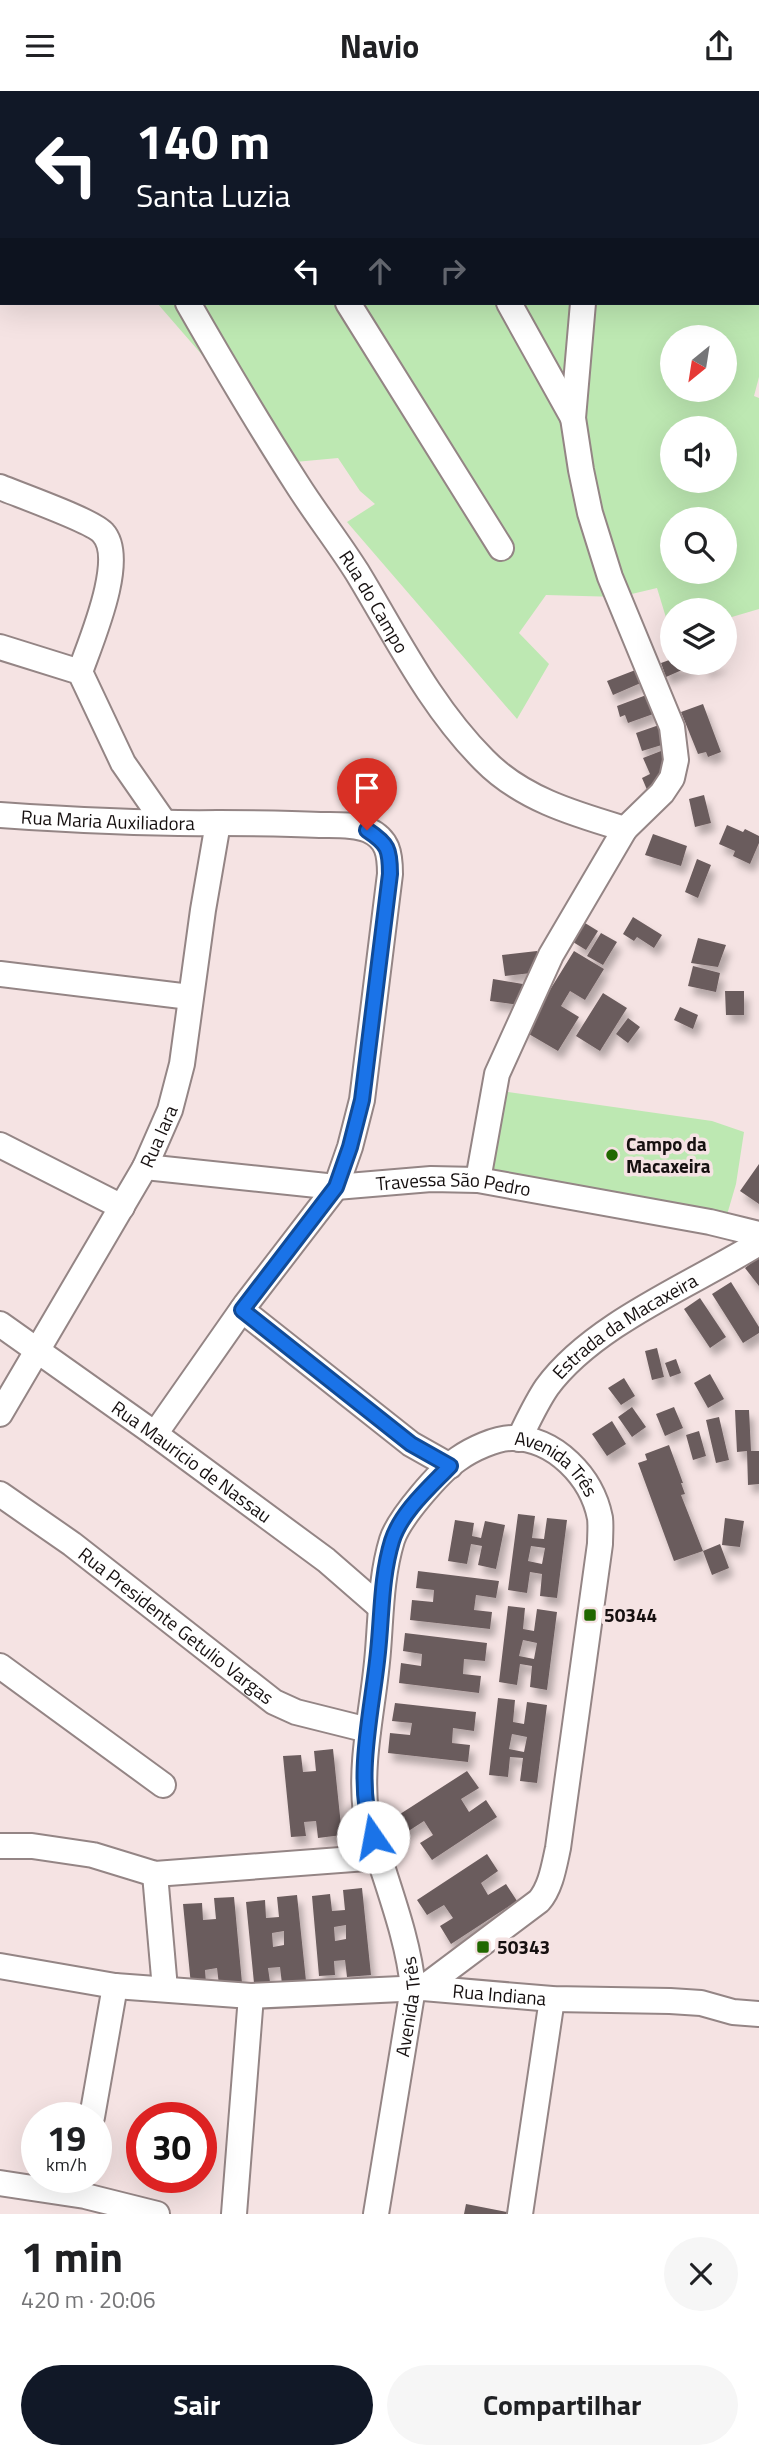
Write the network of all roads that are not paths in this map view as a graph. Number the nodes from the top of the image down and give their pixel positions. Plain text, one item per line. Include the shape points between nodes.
1 (189, 305) edge
2 (349, 305) edge
3 (510, 305) edge
4 (583, 305) edge
5 (573, 418) junction
6 (0, 487) edge
7 (501, 548) dead end
8 (0, 647) edge
9 (80, 672) junction
10 (0, 815) edge
11 (164, 822) junction
12 (218, 823) junction
13 (625, 829) junction
14 (0, 974) edge
15 (190, 997) junction
16 (0, 1145) edge
17 (145, 1167) junction
18 (478, 1180) junction
19 (336, 1187) junction
20 (121, 1207) junction
21 (759, 1234) edge
22 (759, 1243) edge
23 (242, 1310) junction
24 (0, 1324) edge
25 (39, 1350) junction
26 (0, 1414) edge
27 (155, 1434) junction
28 (519, 1439) junction
29 (450, 1466) junction
30 (0, 1494) edge
31 (380, 1607) junction
32 (0, 1666) edge
33 (368, 1730) junction
34 (163, 1785) dead end
35 (0, 1846) edge
36 (380, 1857) junction
37 (148, 1872) junction
38 (0, 1966) edge
39 (115, 1986) junction
40 (418, 1988) junction
41 (165, 1990) junction
42 (251, 1996) junction
43 (552, 1999) junction
44 (759, 2014) edge
45 (95, 2102) edge
46 (0, 2183) edge
47 (21, 2184) edge
48 (103, 2193) edge
49 (157, 2214) edge
50 (234, 2214) edge
51 (376, 2214) edge
52 (520, 2214) edge

1 - 13 street, Rua do Campo via 299,487 425,685 459,730 485,761 516,785 551,805
2 - 7 street
3 - 5 street
4 - 5 street
5 - 13 street via 590,513 610,577 672,727 676,760 672,778
6 - 9 street via 89,524 103,533 112,550 102,609
8 - 9 street
9 - 11 street via 123,763
10 - 11 street, Rua Maria Auxiliadora
11 - 12 street, Rua Maria Auxiliadora
12 - 15 street, Rua Iara
12 - 19 street, Rua Maria Auxiliadora via 367,830 384,842 390,854 362,1100
13 - 18 street via 551,955 507,1051 494,1087
14 - 15 street
15 - 17 street, Rua Iara via 182,1064 170,1110
16 - 20 street
17 - 19 street, Travessa São Pedro
17 - 20 street, Rua Iara
18 - 19 street, Travessa São Pedro
18 - 21 street, Travessa São Pedro
19 - 23 street
20 - 25 street, Rua Iara
22 - 28 street, Estrada da Macaxeira via 592,1342 548,1385
23 - 27 street
23 - 29 street via 411,1444
24 - 25 street, Rua Mauricio de Nassau
25 - 26 street, Rua Iara
25 - 27 street, Rua Mauricio de Nassau
27 - 31 street, Rua Mauricio de Nassau via 326,1560
28 - 29 street, Avenida Três via 499,1440
28 - 40 street, Avenida Três via 546,1446 577,1470 600,1520 558,1848 539,1901
29 - 31 street, Avenida Três via 421,1497 392,1541
30 - 33 street, Rua Presidente Getulio Vargas via 72,1544 274,1702
31 - 33 street, Avenida Três
32 - 34 street
33 - 36 street, Avenida Três via 366,1817
35 - 37 street via 93,1855
36 - 37 street
36 - 40 street, Avenida Três
37 - 41 street
38 - 39 street, Rua Indiana
39 - 41 street, Rua Indiana
39 - 45 street
40 - 42 street, Rua Indiana
40 - 43 street, Rua Indiana
40 - 51 street, Avenida Três
41 - 42 street, Rua Indiana
42 - 50 street
43 - 44 street, Rua Indiana via 701,2003
43 - 52 street
46 - 47 street
48 - 49 street

